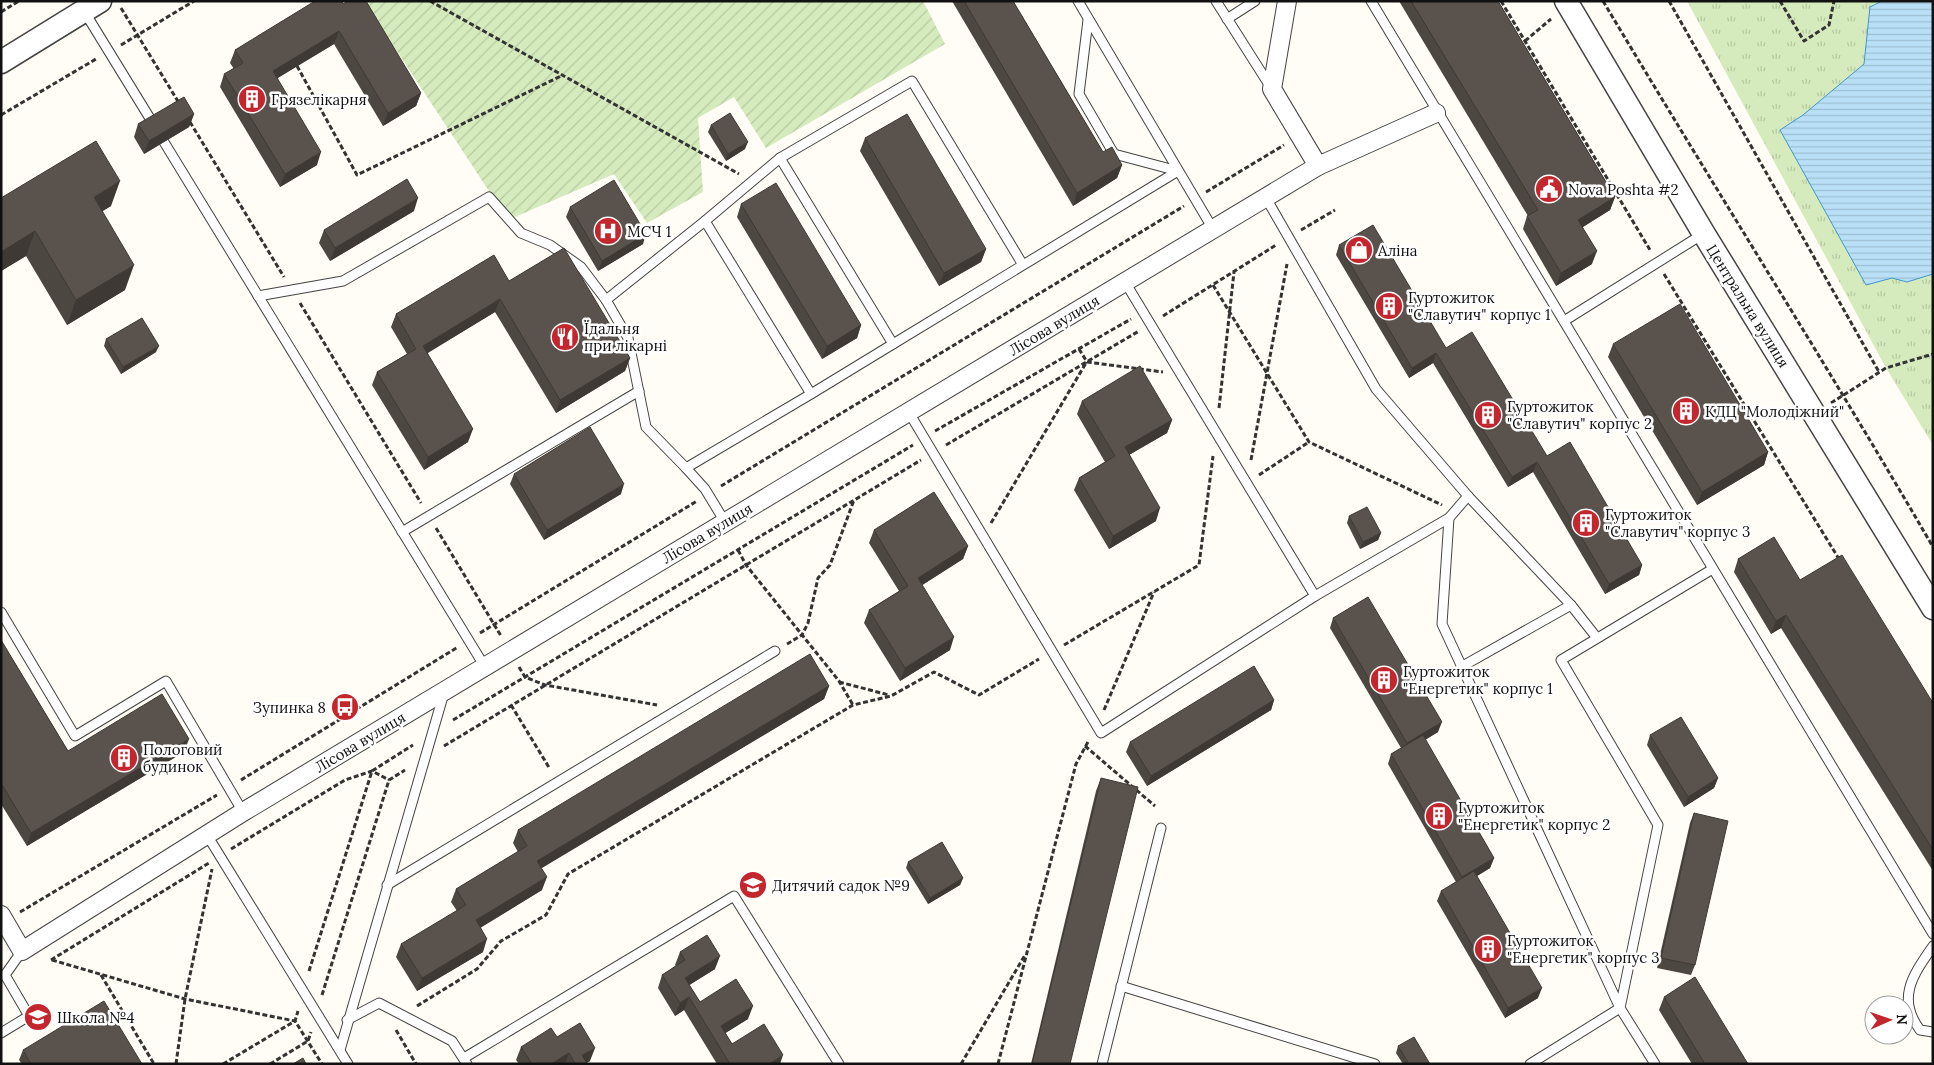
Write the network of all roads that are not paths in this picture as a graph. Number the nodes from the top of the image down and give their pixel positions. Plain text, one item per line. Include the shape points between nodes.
1 (1078, 1) edge
2 (1216, 1) edge
3 (1255, 1) edge
4 (1287, 1) edge
5 (1371, 1) edge
6 (1567, 3) edge
7 (87, 4) edge
8 (1227, 19) junction
9 (1088, 20) junction
10 (1, 62) edge
11 (1272, 89) junction
12 (1436, 113) junction
13 (154, 125) edge
14 (164, 142) edge
15 (780, 158) junction
16 (1318, 166) junction
17 (1178, 171) junction
18 (1266, 198) junction
19 (706, 221) junction
20 (1213, 229) junction
21 (1704, 234) junction
22 (1023, 265) junction
23 (1125, 282) junction
24 (258, 296) junction
25 (606, 300) junction
26 (1564, 321) junction
27 (893, 344) junction
28 (639, 391) junction
29 (811, 394) junction
30 (908, 411) junction
31 (686, 468) junction
32 (1468, 496) junction
33 (1452, 515) junction
34 (725, 522) junction
35 (402, 532) junction
36 (1712, 570) junction
37 (1315, 596) junction
38 (1571, 604) junction
39 (1933, 608) edge
40 (1, 612) edge
41 (1597, 638) junction
42 (775, 651) road end
43 (485, 667) junction
44 (1461, 667) junction
45 (444, 691) junction
46 (243, 812) junction
47 (1161, 828) dead end
48 (208, 835) junction
49 (388, 885) junction
50 (3, 918) edge
51 (1933, 934) edge
52 (1933, 946) edge
53 (22, 951) junction
54 (1122, 986) junction
55 (1620, 1008) junction
56 (347, 1020) junction
57 (1933, 1032) edge
58 (1, 1033) edge
59 (340, 1050) junction
60 (465, 1061) edge
61 (348, 1064) edge
62 (839, 1064) edge
63 (1102, 1064) edge
64 (1375, 1064) edge
65 (1530, 1064) edge
66 (1655, 1064) edge

1 - 9 lane
2 - 8 lane
3 - 8 lane
4 - 11 street
5 - 12 lane
6 - 21 street, Центральна вулиця
7 - 10 street
7 - 13 lane
8 - 11 lane
9 - 17 lane
9 - 17 lane via 1079,94 1114,154
11 - 16 street
12 - 16 street, Лісова вулиця
12 - 26 lane
14 - 24 lane
15 - 19 lane
15 - 22 lane via 912,81
15 - 27 lane
16 - 18 street, Лісова вулиця
17 - 20 lane
17 - 22 lane
18 - 20 street, Лісова вулиця
18 - 32 lane via 1376,389
19 - 25 lane
19 - 29 lane
20 - 23 street, Лісова вулиця
21 - 26 lane
21 - 39 street, Центральна вулиця
22 - 27 lane
23 - 30 street, Лісова вулиця
23 - 37 lane
24 - 25 lane via 343,281 489,198 521,233 550,245 581,267
24 - 35 lane
25 - 28 lane via 628,338
26 - 36 lane
27 - 29 lane
28 - 31 lane via 646,427
28 - 35 lane
29 - 31 lane
30 - 34 street, Лісова вулиця
30 - 37 lane via 1101,733
31 - 34 lane via 708,494
32 - 33 lane
32 - 38 lane
33 - 37 lane
33 - 44 lane via 1442,624
34 - 43 street, Лісова вулиця
35 - 43 lane
36 - 41 lane
36 - 51 lane
38 - 41 lane
38 - 44 lane
40 - 46 lane via 75,736 166,681
41 - 55 lane via 1561,660 1658,825
42 - 49 lane
43 - 45 street, Лісова вулиця
44 - 55 lane
45 - 46 street, Лісова вулиця
45 - 49 lane
46 - 48 street, Лісова вулиця
47 - 54 lane
48 - 53 street, Лісова вулиця
48 - 59 lane
49 - 56 lane
50 - 53 street
52 - 57 lane via 1916,970 1907,992 1911,1018 1920,1030
53 - 58 lane via 4,975 29,1016
54 - 63 lane
54 - 64 lane
55 - 65 lane
55 - 66 lane
56 - 59 lane
56 - 60 lane via 380,1003 452,1041
59 - 61 lane
60 - 62 lane via 734,896

